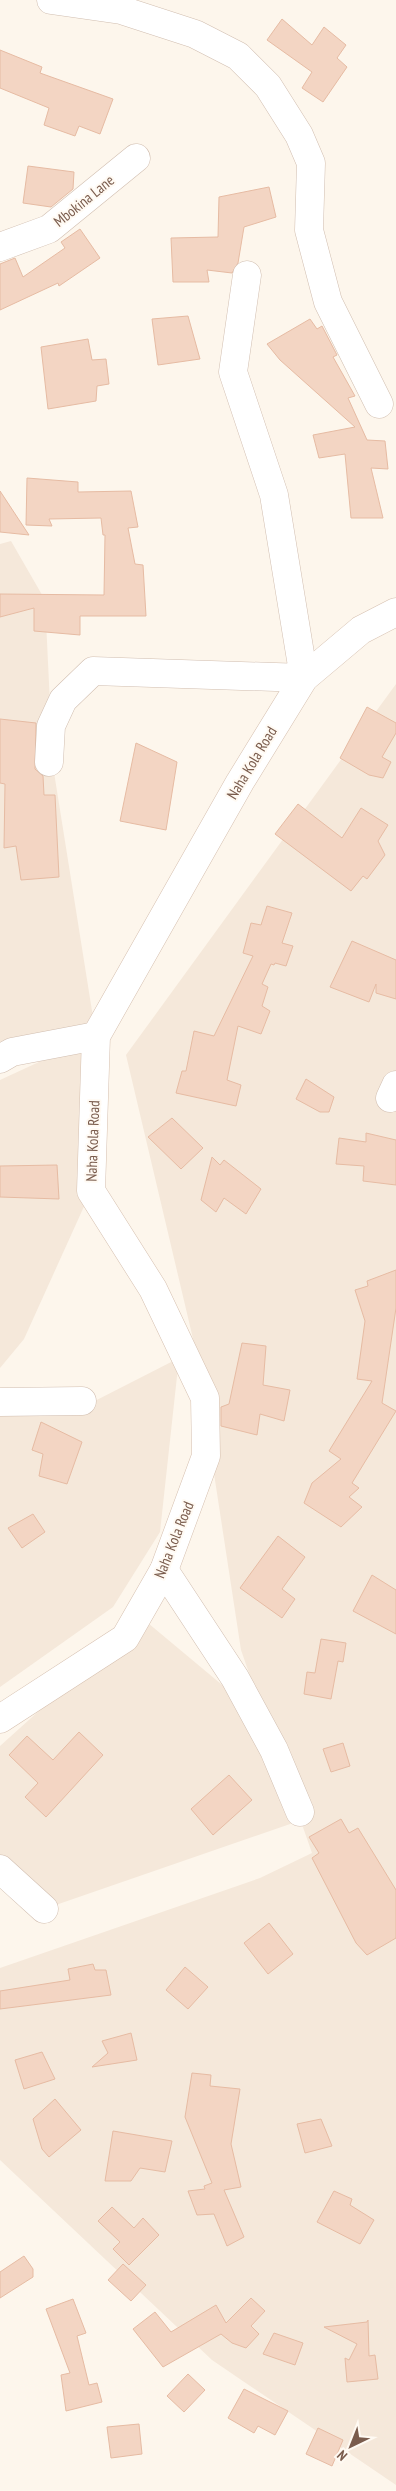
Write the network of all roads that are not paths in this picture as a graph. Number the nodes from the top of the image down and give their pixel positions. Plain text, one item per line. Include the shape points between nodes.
1 (51, 0) edge
2 (136, 158) dead end
3 (0, 247) edge
4 (247, 275) dead end
5 (378, 404) dead end
6 (396, 612) edge
7 (304, 678) junction
8 (50, 762) dead end
9 (96, 1036) junction
10 (0, 1059) edge
11 (82, 1401) dead end
12 (0, 1402) edge
13 (164, 1570) junction
14 (0, 1720) edge
15 (300, 1812) dead end
16 (0, 1869) edge
17 (44, 1909) dead end

1 - 5 street via 120,10 195,34 238,56 268,86 299,135 311,163 309,230 328,302
2 - 3 street, Mbokina Lane via 50,229
4 - 7 street via 233,372 274,494
6 - 7 street, Naha Kola Road via 360,630
7 - 8 street via 93,671 63,700 51,726
7 - 9 street, Naha Kola Road via 240,782
9 - 10 street via 12,1052
9 - 13 street, Naha Kola Road via 91,1191 153,1289 205,1398 206,1456
11 - 12 street
13 - 14 street, Naha Kola Road via 125,1638
13 - 15 street via 235,1678 274,1750
16 - 17 street

